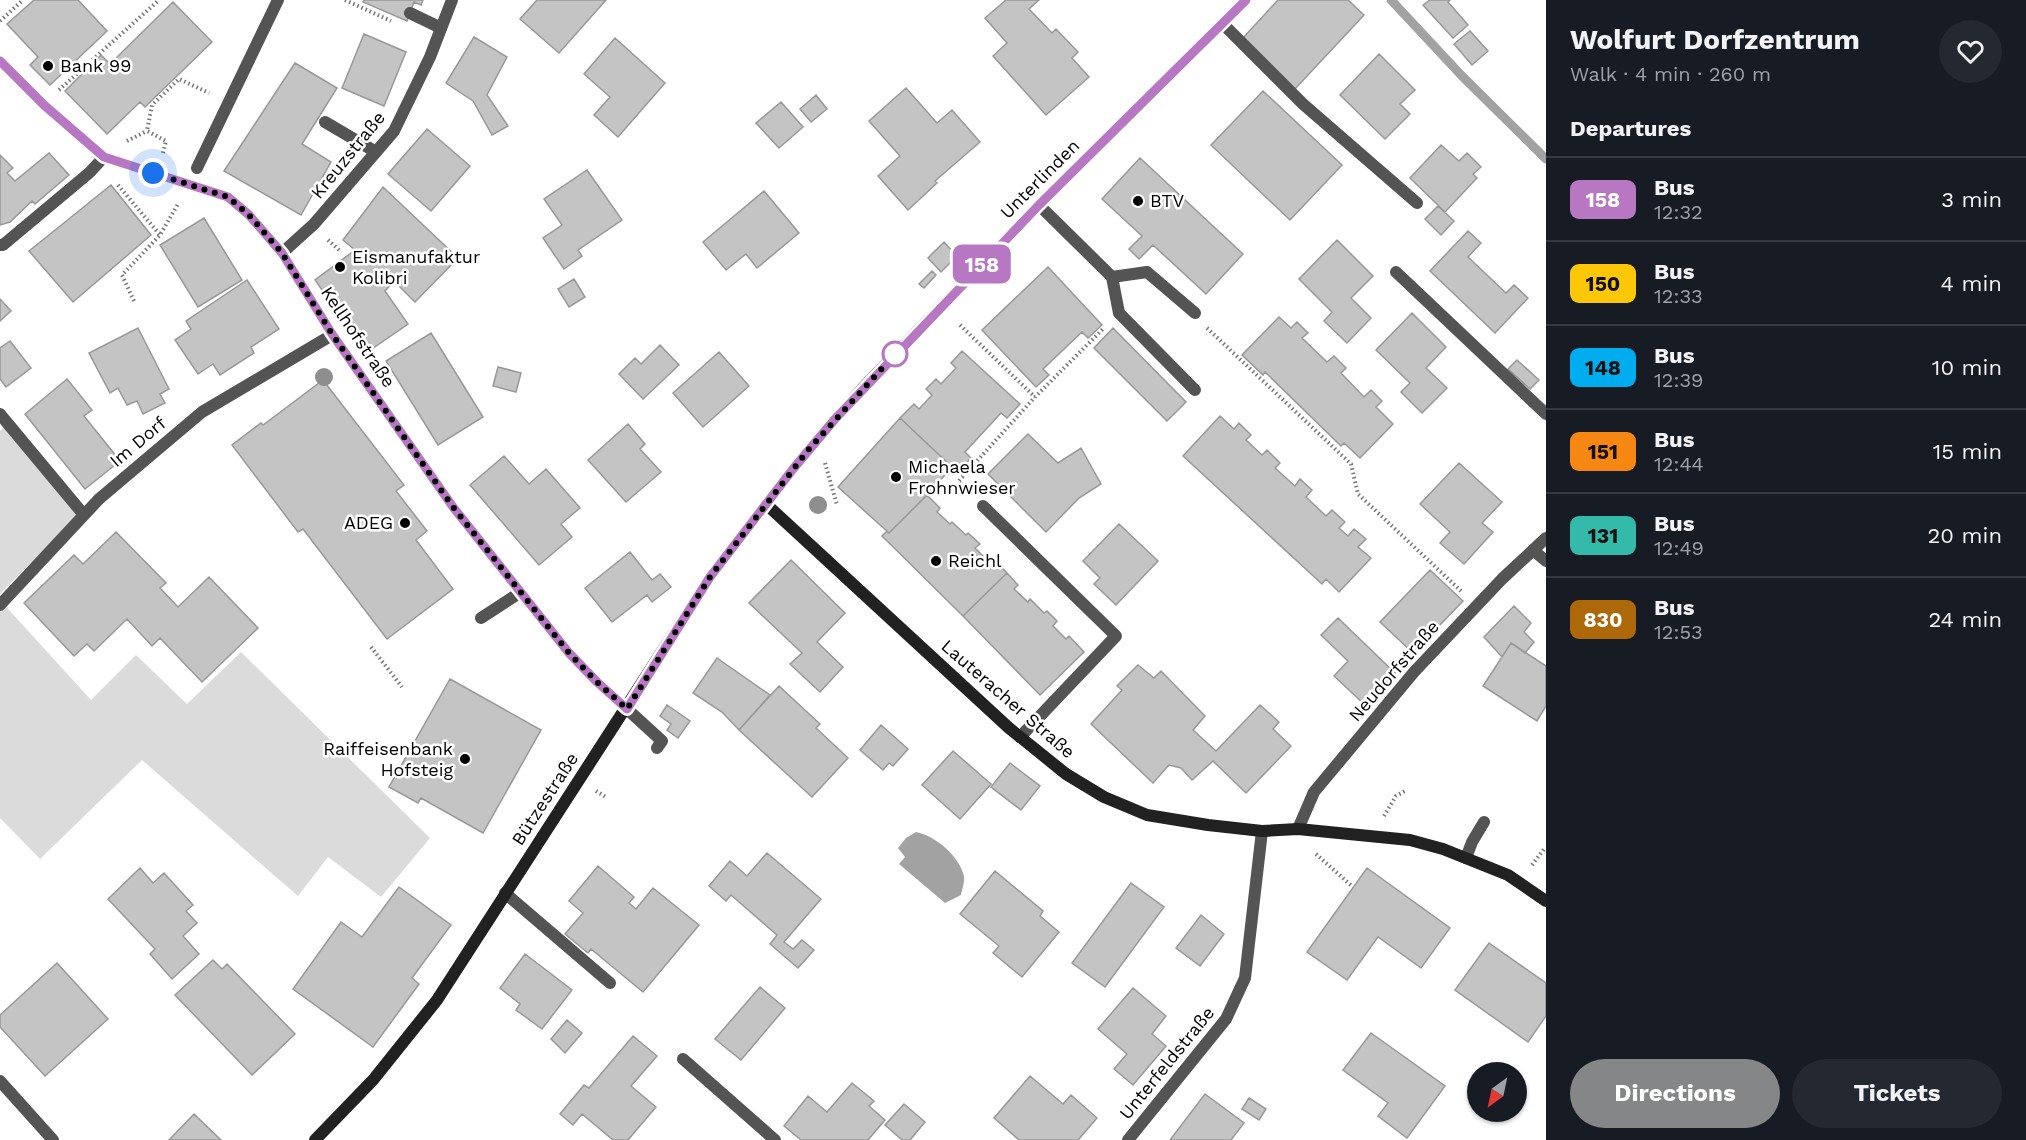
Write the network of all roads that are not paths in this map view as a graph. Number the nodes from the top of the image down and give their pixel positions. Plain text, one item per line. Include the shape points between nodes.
1 (278, 0) edge
2 (452, 0) edge
3 (1246, 0) edge
4 (410, 13) dead end
5 (1222, 23) junction
6 (441, 28) junction
7 (0, 62) edge
8 (325, 122) dead end
9 (376, 152) junction
10 (104, 157) junction
11 (197, 168) dead end
12 (1417, 203) dead end
13 (1039, 205) junction
14 (0, 245) edge
15 (282, 253) junction
16 (1396, 272) dead end
17 (1112, 277) junction
18 (1195, 314) dead end
19 (332, 334) junction
20 (1195, 390) dead end
21 (0, 414) edge
22 (1546, 414) edge
23 (793, 469) joint
24 (766, 504) junction
25 (983, 506) road end
26 (84, 515) junction
27 (1546, 538) edge
28 (1533, 550) junction
29 (1546, 561) edge
30 (521, 592) junction
31 (0, 605) edge
32 (482, 618) dead end
33 (627, 709) junction
34 (1020, 737) junction
35 (657, 748) dead end
36 (1484, 822) dead end
37 (1298, 829) junction
38 (1262, 831) junction
39 (1467, 858) junction
40 (505, 893) junction
41 (1546, 901) edge
42 (610, 983) dead end
43 (683, 1059) dead end
44 (0, 1080) edge
45 (53, 1140) edge
46 (315, 1140) edge
47 (775, 1140) edge
48 (1128, 1140) edge

1 - 11 street
2 - 6 street, Kreuzstraße
3 - 5 street, Unterlinden
4 - 6 street
5 - 12 street via 1303,104
5 - 13 street, Unterlinden
6 - 9 street, Kreuzstraße via 394,131
7 - 10 street, Kellhofstraße
8 - 9 street
9 - 15 street, Kreuzstraße via 314,224
10 - 14 street
10 - 15 street, Kellhofstraße via 228,197
13 - 17 street
13 - 23 street, Unterlinden via 870,381
15 - 19 street, Kellhofstraße
16 - 22 street
17 - 18 street via 1147,273
17 - 20 street via 1119,313
19 - 26 street, Im Dorf via 202,412
19 - 30 street, Kellhofstraße via 453,507
21 - 26 street
23 - 24 street, Bützestraße
24 - 33 street, Bützestraße via 710,577
24 - 34 street, Lauteracher Straße
25 - 34 street via 1116,636
26 - 31 street, Im Dorf
27 - 28 street, Neudorfstraße
28 - 29 street
28 - 37 street, Neudorfstraße via 1414,672 1314,792
30 - 32 street
30 - 33 street, Kellhofstraße via 569,653
33 - 35 street via 662,741
33 - 40 street, Bützestraße
34 - 38 street, Lauteracher Straße via 1066,774 1147,815
36 - 39 street
37 - 38 street, Lauteracher Straße
37 - 39 street, Lauteracher Straße via 1410,840
38 - 48 street, Unterfeldstraße via 1245,978 1226,1019
39 - 41 street, Lauteracher Straße via 1508,874
40 - 42 street
40 - 46 street, Bützestraße via 437,1000 373,1080
43 - 47 street
44 - 45 street

